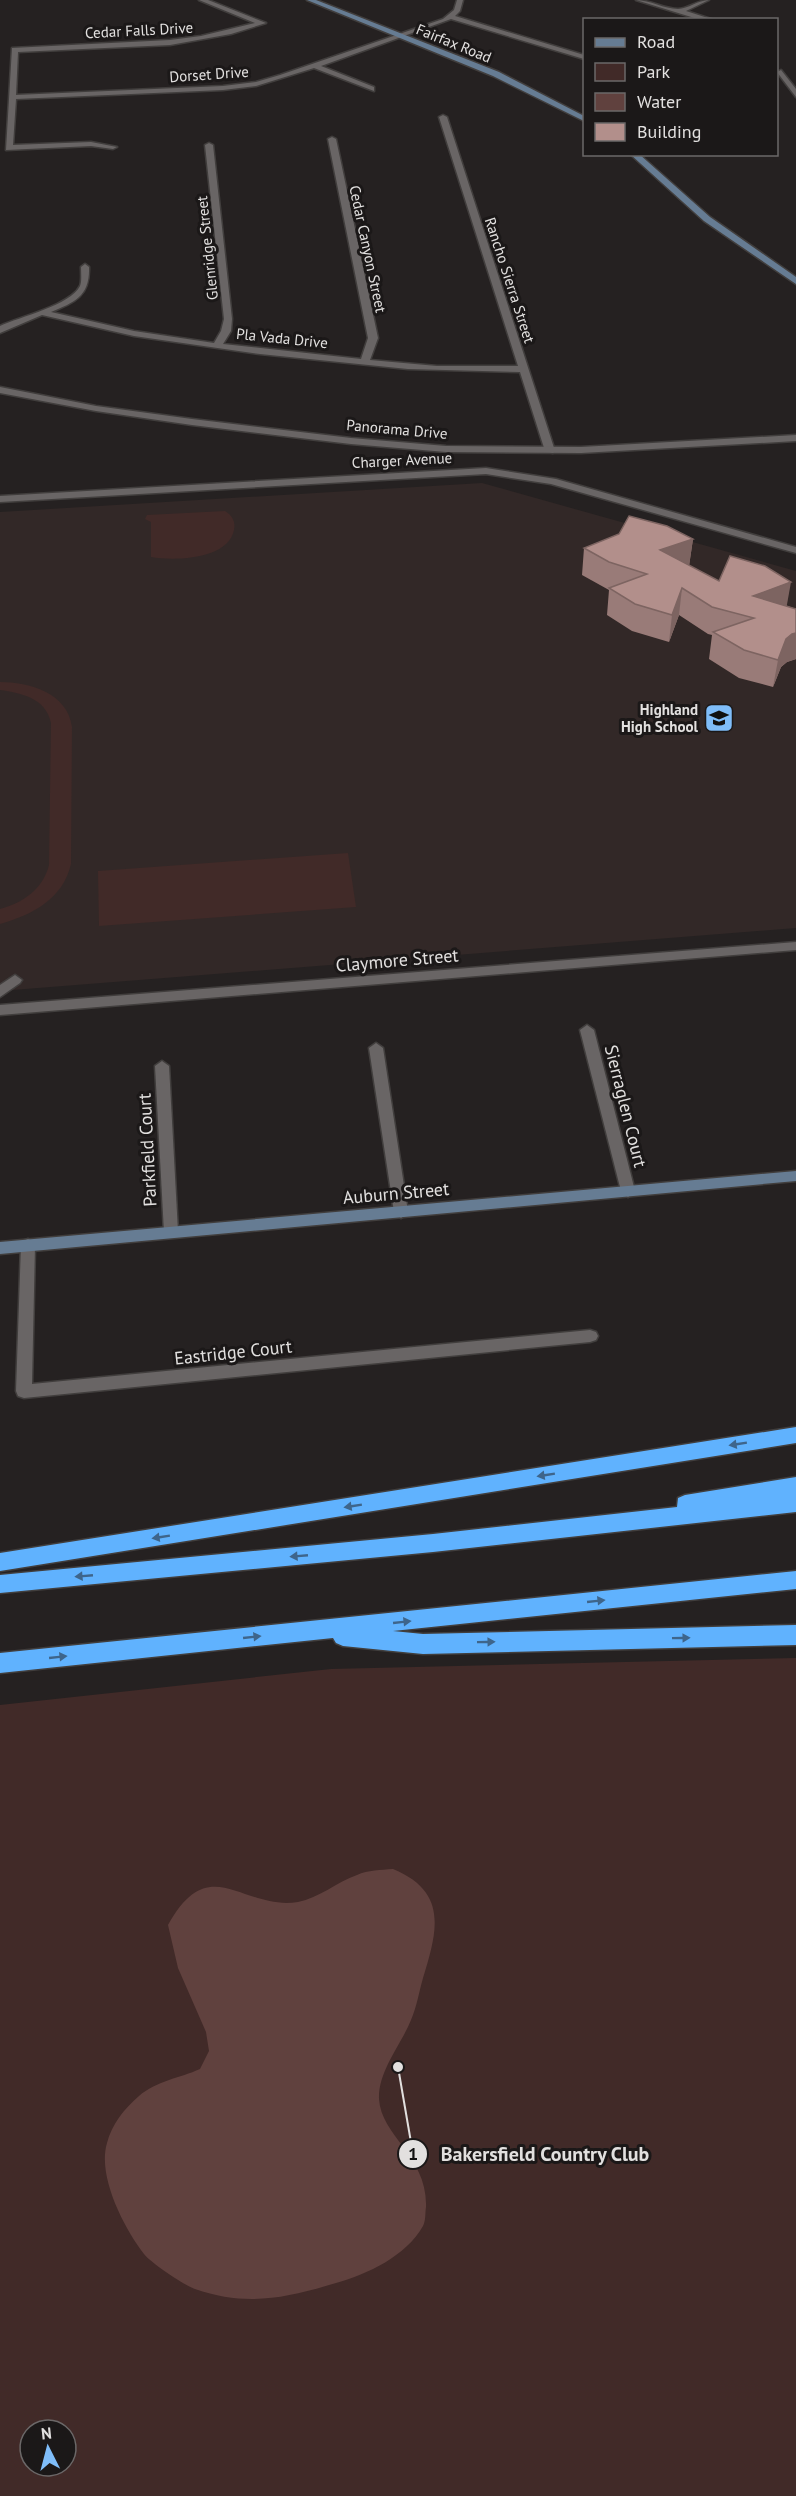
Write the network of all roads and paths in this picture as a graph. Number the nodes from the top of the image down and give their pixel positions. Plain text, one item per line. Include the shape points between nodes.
1 (204, 0) edge
2 (310, 0) edge
3 (460, 0) edge
4 (639, 0) edge
5 (706, 0) edge
6 (679, 11) junction
7 (451, 17) junction
8 (704, 18) edge
9 (401, 36) junction
10 (583, 56) edge
11 (315, 66) junction
12 (781, 72) dead end
13 (793, 85) edge
14 (371, 89) dead end
15 (796, 95) edge
16 (12, 97) junction
17 (443, 117) dead end
18 (583, 118) edge
19 (332, 139) dead end
20 (209, 145) dead end
21 (113, 147) dead end
22 (636, 156) edge
23 (86, 267) dead end
24 (796, 281) edge
25 (40, 312) junction
26 (0, 330) edge
27 (217, 346) junction
28 (364, 363) junction
29 (525, 369) junction
30 (0, 390) edge
31 (796, 438) edge
32 (550, 451) junction
33 (0, 499) edge
34 (796, 550) edge
35 (796, 946) edge
36 (15, 980) dead end
37 (0, 992) edge
38 (0, 1010) edge
39 (586, 1030) dead end
40 (376, 1048) dead end
41 (162, 1065) dead end
42 (796, 1176) edge
43 (628, 1191) junction
44 (401, 1212) junction
45 (171, 1232) junction
46 (28, 1245) junction
47 (0, 1248) edge
48 (590, 1336) dead end
49 (796, 1435) edge
50 (796, 1486) edge
51 (796, 1503) edge
52 (433, 1543) junction
53 (0, 1562) edge
54 (796, 1580) edge
55 (0, 1584) edge
56 (302, 1632) junction
57 (796, 1635) edge
58 (0, 1663) edge

1 - 16 street, Cedar Falls Drive via 262,23 188,42 15,50
2 - 9 main road, Fairfax Road
3 - 7 street
4 - 6 street
5 - 6 street
6 - 8 street
7 - 9 street, Dorset Drive
7 - 10 street
9 - 11 street, Dorset Drive
9 - 18 main road, Fairfax Road via 504,77
11 - 14 street
11 - 16 street, Dorset Drive via 240,87
12 - 13 street
13 - 15 street
16 - 21 street via 9,148 91,144
17 - 29 street, Rancho Sierra Street
19 - 28 street, Cedar Canyon Street via 373,338
20 - 27 street, Glenridge Street via 228,319
22 - 24 main road via 707,219
23 - 25 street via 86,280 80,292 63,304
25 - 26 street
25 - 27 street, Pla Vada Drive via 123,333
27 - 28 street, Pla Vada Drive
28 - 29 street, Pla Vada Drive via 443,370
29 - 32 street, Rancho Sierra Street
30 - 32 street, Panorama Drive via 109,411 368,443
31 - 32 street, Panorama Drive
33 - 34 street, Charger Avenue via 486,471 552,481
35 - 38 street, Claymore Street
36 - 37 street
39 - 43 street, Sierraglen Court
40 - 44 street
41 - 45 street, Parkfield Court
42 - 43 main road, Auburn Street
43 - 44 main road, Auburn Street
44 - 45 main road, Auburn Street
45 - 46 main road, Auburn Street
46 - 47 main road, Auburn Street
46 - 48 street, Eastridge Court via 24,1391
49 -> 53 highway
50 - 52 highway
51 - 52 highway
52 -> 55 highway
56 -> 54 highway
56 -> 57 highway via 423,1644
58 -> 56 highway

